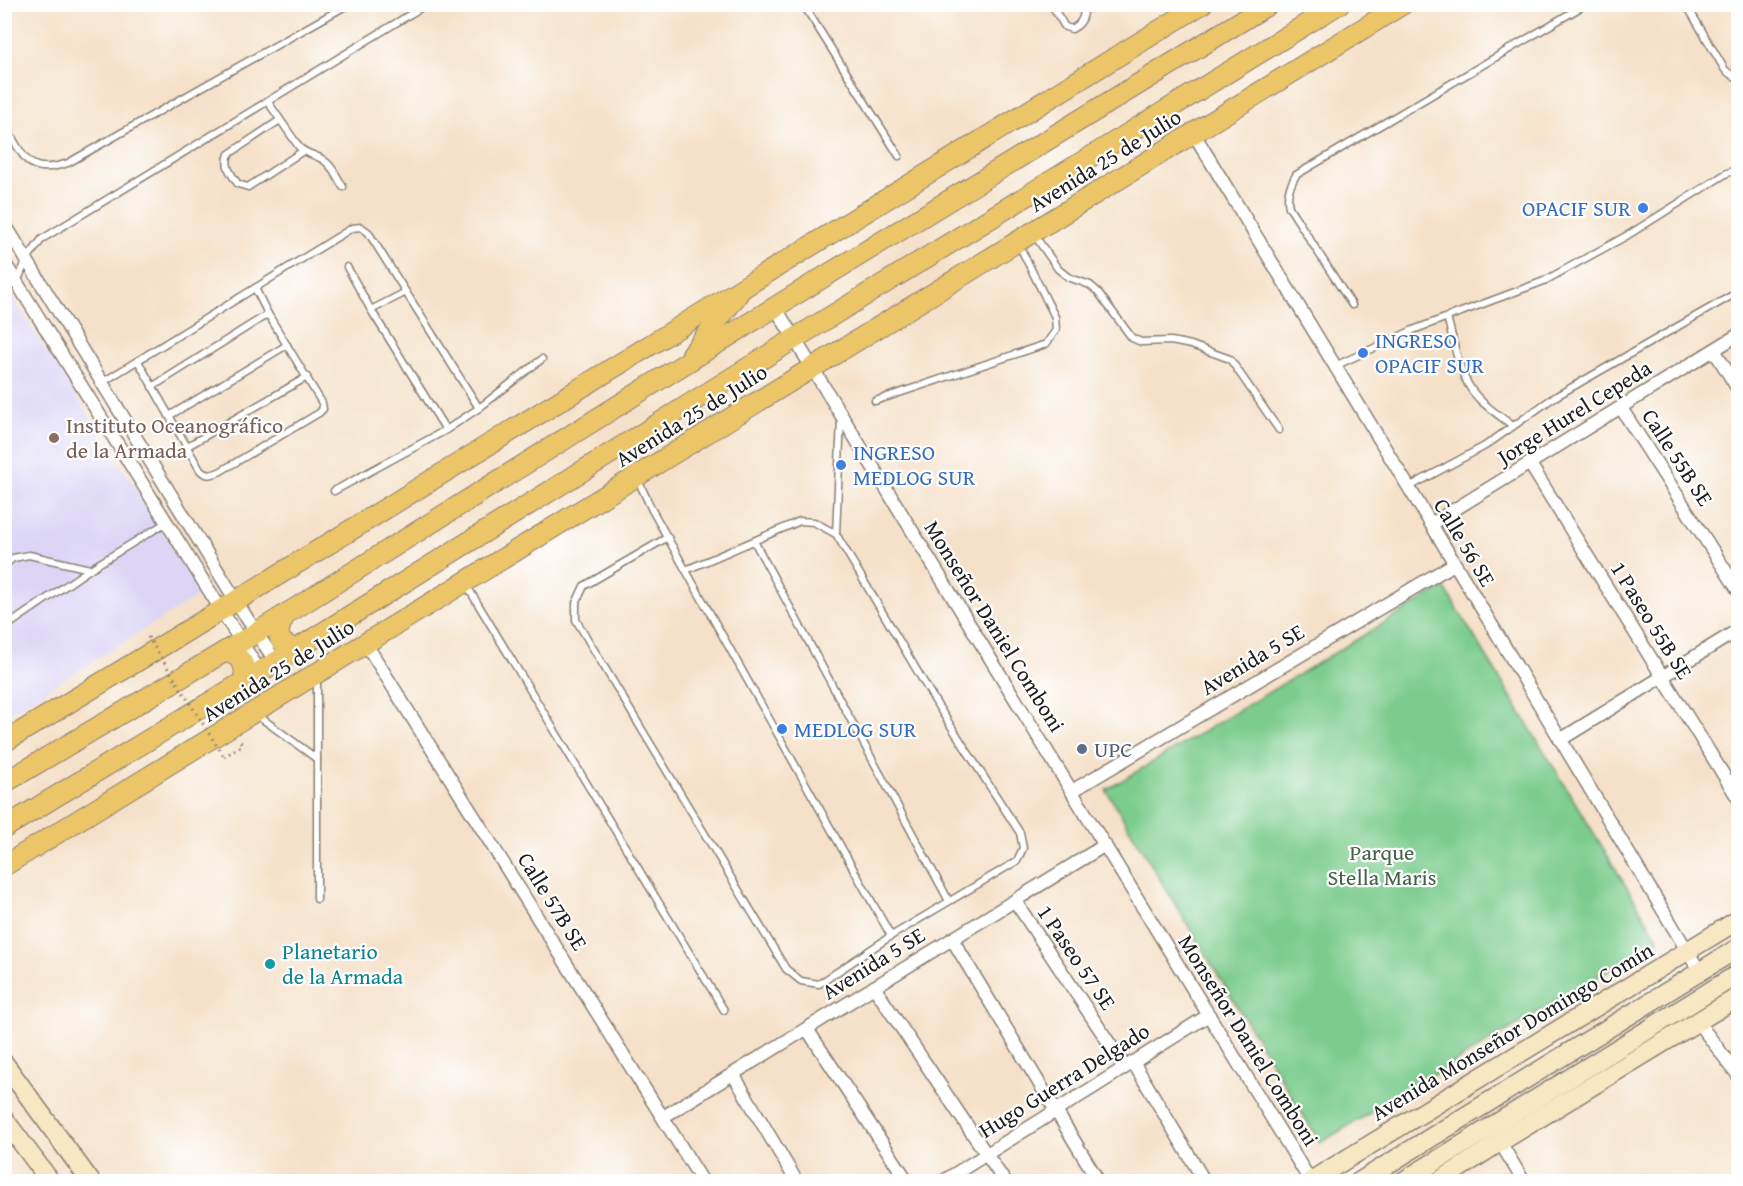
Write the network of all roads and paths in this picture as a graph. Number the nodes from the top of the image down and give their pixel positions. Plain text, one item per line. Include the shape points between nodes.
1 (349, 4) edge
2 (428, 4) edge
3 (803, 4) edge
4 (1051, 4) edge
5 (1078, 4) edge
6 (1269, 4) edge
7 (1339, 4) edge
8 (1403, 4) edge
9 (1586, 4) edge
10 (1686, 4) edge
11 (1191, 7) edge
12 (1738, 76) edge
13 (268, 102) junction
14 (280, 120) junction
15 (4, 124) edge
16 (1194, 134) junction
17 (303, 151) junction
18 (899, 156) dead end
19 (1738, 170) edge
20 (343, 187) dead end
21 (4, 223) edge
22 (1025, 237) junction
23 (27, 259) junction
24 (4, 262) edge
25 (347, 267) dead end
26 (17, 282) junction
27 (745, 285) junction
28 (4, 289) edge
29 (256, 290) junction
30 (406, 292) junction
31 (1738, 292) edge
32 (1353, 305) dead end
33 (775, 307) junction
34 (371, 310) junction
35 (268, 314) junction
36 (1448, 317) junction
37 (1738, 335) edge
38 (794, 339) junction
39 (287, 345) junction
40 (1714, 350) junction
41 (542, 359) dead end
42 (138, 361) junction
43 (684, 364) junction
44 (1335, 366) junction
45 (813, 369) junction
46 (307, 377) junction
47 (103, 382) junction
48 (152, 387) junction
49 (1738, 389) edge
50 (875, 401) dead end
51 (478, 408) junction
52 (1621, 408) junction
53 (841, 415) junction
54 (169, 416) junction
55 (1514, 426) junction
56 (446, 430) junction
57 (1279, 430) dead end
58 (186, 447) junction
59 (1530, 464) junction
60 (636, 477) junction
61 (1409, 488) junction
62 (334, 491) dead end
63 (183, 513) junction
64 (167, 522) junction
65 (1431, 524) junction
66 (836, 534) junction
67 (668, 537) junction
68 (754, 541) junction
69 (1454, 564) junction
70 (4, 566) edge
71 (90, 569) junction
72 (686, 570) junction
73 (465, 583) junction
74 (1738, 590) edge
75 (229, 605) junction
76 (286, 614) junction
77 (4, 628) edge
78 (1738, 630) edge
79 (148, 637) dead end
80 (249, 637) junction
81 (366, 644) junction
82 (297, 649) junction
83 (224, 652) junction
84 (260, 672) junction
85 (317, 674) junction
86 (1663, 677) junction
87 (254, 713) junction
88 (1560, 740) junction
89 (4, 742) edge
90 (242, 745) dead end
91 (317, 759) junction
92 (4, 783) edge
93 (1072, 791) junction
94 (1738, 798) edge
95 (4, 828) edge
96 (1105, 845) junction
97 (4, 866) edge
98 (317, 899) dead end
99 (1015, 901) junction
100 (950, 902) junction
101 (1738, 920) edge
102 (891, 936) junction
103 (952, 939) junction
104 (1738, 948) edge
105 (1689, 951) junction
106 (1700, 972) junction
107 (1738, 974) edge
108 (874, 987) junction
109 (1738, 997) edge
110 (724, 1010) dead end
111 (1209, 1015) junction
112 (1697, 1021) junction
113 (807, 1029) junction
114 (4, 1063) edge
115 (1129, 1064) junction
116 (733, 1074) junction
117 (1738, 1076) edge
118 (1054, 1110) junction
119 (663, 1117) junction
120 (4, 1119) edge
121 (1500, 1142) junction
122 (987, 1153) junction
123 (1310, 1181) edge
124 (51, 1182) edge
125 (91, 1182) edge
126 (703, 1182) edge
127 (797, 1182) edge
128 (908, 1182) edge
129 (942, 1182) edge
130 (1005, 1182) edge
131 (1099, 1182) edge
132 (1205, 1182) edge
133 (1359, 1182) edge
134 (1402, 1182) edge
135 (1438, 1182) edge
136 (1524, 1182) edge

1 - 15 lane via 68,164 43,169 30,164
2 - 13 lane
3 - 18 lane
4 - 5 lane via 1065,27 1072,29 1083,20
6 - 33 main road, Avenida 25 de Julio
7 - 38 main road, Avenida 25 de Julio
8 - 16 main road, Avenida 25 de Julio
9 - 32 lane via 1296,175 1287,198 1288,207
10 - 12 lane via 1725,70
11 - 27 main road
13 - 14 lane
13 - 23 lane via 42,239
14 - 17 lane
14 - 17 lane via 229,154 227,167 238,184 248,187
16 - 22 main road, Avenida 25 de Julio
16 - 44 street, Calle 56 SE
17 - 20 lane via 329,164
19 - 36 lane via 1544,280
21 - 23 street
22 - 45 main road, Avenida 25 de Julio
22 - 50 lane via 1056,317 1056,330 1046,344
22 - 57 lane via 1058,269 1098,292 1132,338 1141,342 1181,343 1230,359
23 - 26 lane
23 - 47 street
24 - 26 street
25 - 34 lane
26 - 28 lane
26 - 64 street
27 - 43 main road
27 - 75 main road
29 - 30 lane via 352,228 361,227
29 - 35 lane
29 - 42 lane
30 - 34 lane
30 - 51 lane
31 - 55 lane via 1553,398
33 - 38 street, Monseñor Daniel Comboni
33 - 43 main road, Avenida 25 de Julio
34 - 56 lane
35 - 39 lane
35 - 48 lane
36 - 44 lane
36 - 55 lane via 1461,370 1472,390
37 - 40 street, Jorge Hurel Cepeda
38 - 45 street, Monseñor Daniel Comboni
38 - 82 main road, Avenida 25 de Julio
39 - 46 lane
39 - 54 lane
40 - 49 street
40 - 52 street, Jorge Hurel Cepeda
41 - 51 lane
42 - 47 lane
42 - 48 lane
43 - 76 main road, Avenida 25 de Julio
44 - 61 street, Calle 56 SE
45 - 53 street, Monseñor Daniel Comboni
45 - 60 main road, Avenida 25 de Julio
46 - 58 lane
46 - 58 lane via 322,404 319,414 211,475 200,470
47 - 63 street
48 - 54 lane
51 - 56 lane
52 - 59 street, Jorge Hurel Cepeda
52 - 74 street, Calle 55B SE
53 - 66 lane
53 - 93 street, Monseñor Daniel Comboni
54 - 58 lane
55 - 61 lane
56 - 62 lane
59 - 65 street, Jorge Hurel Cepeda
59 - 86 street, 1 Paseo 55B SE
60 - 67 lane
60 - 73 main road, Avenida 25 de Julio
61 - 65 street, Calle 56 SE
63 - 64 street
63 - 75 street
64 - 71 lane
64 - 75 street
65 - 69 street, Calle 56 SE
66 - 68 lane via 814,522 800,521
66 - 100 lane via 938,706 1020,833 1023,848 1017,861
67 - 72 lane
67 - 102 lane via 584,586 576,603 576,620 786,969 801,981 819,984
68 - 72 lane
68 - 100 lane
69 - 88 street, Calle 56 SE
69 - 93 street, Avenida 5 SE
70 - 71 lane via 14,558 29,555
71 - 77 lane
72 - 102 lane
73 - 81 main road, Avenida 25 de Julio
73 - 110 lane
75 - 80 street
75 - 89 main road
76 - 80 main road, Avenida 25 de Julio
76 - 82 main road via 279,636 284,644
78 - 86 street
79 - 90 path, bridge via 224,757
80 - 83 main road, Avenida 25 de Julio
80 - 84 street
80 - 84 street
81 - 85 main road, Avenida 25 de Julio
81 - 119 street, Calle 57B SE
82 - 84 main road, Avenida 25 de Julio
83 - 84 main road via 240,658 246,674
83 - 92 main road, Avenida 25 de Julio
84 - 95 main road, Avenida 25 de Julio
85 - 87 main road, Avenida 25 de Julio
85 - 91 lane
86 - 88 street
86 - 94 street, 1 Paseo 55B SE
87 - 91 lane
87 - 97 main road, Avenida 25 de Julio
88 - 105 street, Calle 56 SE
91 - 98 lane
93 - 96 street, Monseñor Daniel Comboni
96 - 99 street, Avenida 5 SE
96 - 111 street, Monseñor Daniel Comboni
99 - 103 street, Avenida 5 SE
99 - 115 street, 1 Paseo 57 SE
100 - 102 lane
101 - 105 main road, Avenida Monseñor Domingo Comín
103 - 108 street, Avenida 5 SE
103 - 118 street
104 - 106 main road, Avenida Monseñor Domingo Comín
105 - 106 street, Calle 56 SE
105 - 123 main road, Avenida Monseñor Domingo Comín
106 - 133 main road, Avenida Monseñor Domingo Comín
107 - 134 main road
108 - 113 street, Avenida 5 SE
108 - 122 street
109 - 112 main road
111 - 115 street, Hugo Guerra Delgado
111 - 123 street, Monseñor Daniel Comboni
112 - 117 street
112 - 121 main road
113 - 116 street, Avenida 5 SE
113 - 128 street
114 - 125 main road
115 - 118 street, Hugo Guerra Delgado
115 - 132 street, 1 Paseo 57 SE
116 - 119 street, Avenida 5 SE
116 - 127 street
118 - 122 street, Hugo Guerra Delgado
118 - 131 street
119 - 126 street, Calle 57B SE
120 - 124 main road
121 - 135 main road
121 - 136 street
122 - 129 street, Hugo Guerra Delgado
122 - 130 street

